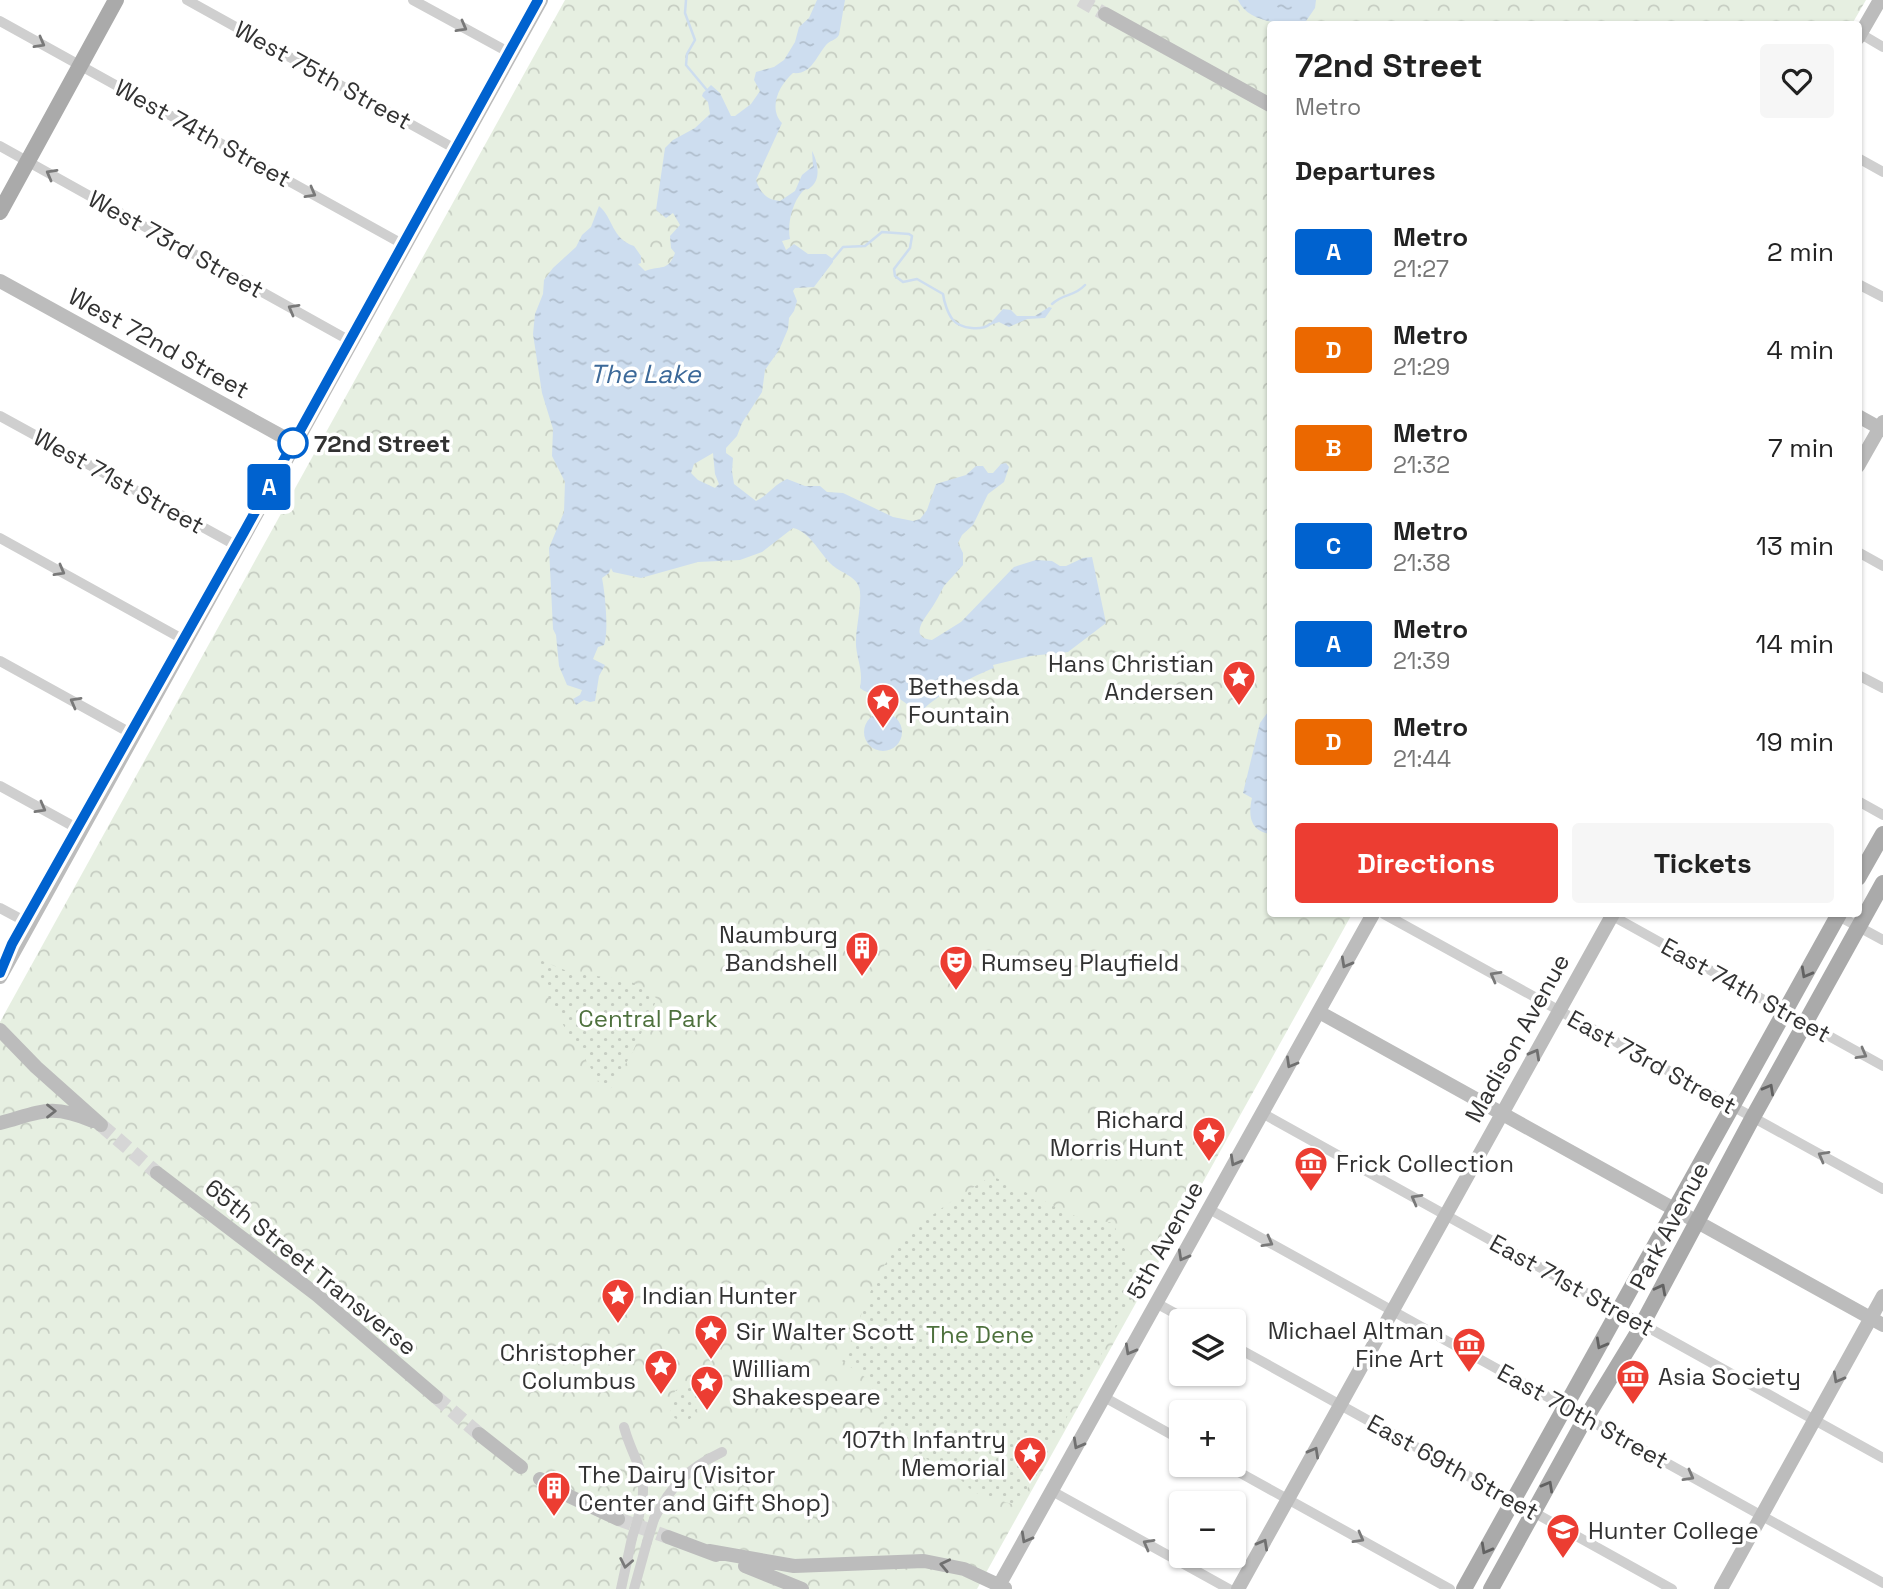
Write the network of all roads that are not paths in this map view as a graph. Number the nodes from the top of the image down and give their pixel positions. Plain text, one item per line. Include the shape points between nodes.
1 (116, 0) edge
2 (187, 0) edge
3 (413, 0) edge
4 (541, 0) edge
5 (1880, 0) edge
6 (1105, 14) tunnel mouth
7 (0, 21) edge
8 (1862, 32) edge
9 (1862, 37) edge
10 (1883, 47) edge
11 (512, 54) junction
12 (80, 65) junction
13 (1267, 103) edge
14 (0, 146) edge
15 (459, 151) junction
16 (1862, 160) edge
17 (27, 161) junction
18 (1883, 172) edge
19 (0, 212) edge
20 (406, 246) junction
21 (0, 281) edge
22 (1862, 286) edge
23 (1883, 297) edge
24 (352, 342) junction
25 (0, 416) edge
26 (1862, 418) edge
27 (1882, 427) edge
28 (296, 444) junction
29 (1862, 460) edge
30 (0, 538) edge
31 (239, 547) junction
32 (1862, 554) edge
33 (1883, 566) edge
34 (186, 641) junction
35 (0, 661) edge
36 (1862, 677) edge
37 (1883, 688) edge
38 (134, 735) junction
39 (0, 786) edge
40 (1862, 803) edge
41 (1883, 815) edge
42 (82, 831) junction
43 (1883, 834) edge
44 (1862, 871) edge
45 (1883, 883) edge
46 (0, 908) edge
47 (1371, 917) edge
48 (1389, 917) edge
49 (1609, 917) edge
50 (1616, 917) edge
51 (1835, 917) edge
52 (1842, 917) edge
53 (30, 924) junction
54 (1859, 926) junction
55 (1883, 940) edge
56 (0, 977) edge
57 (1559, 1011) junction
58 (1785, 1011) junction
59 (1319, 1012) junction
60 (1805, 1023) junction
61 (0, 1030) edge
62 (1883, 1066) edge
63 (1732, 1106) junction
64 (1262, 1113) junction
65 (1502, 1114) junction
66 (1752, 1117) junction
67 (0, 1123) edge
68 (157, 1173) tunnel mouth
69 (1883, 1189) edge
70 (1209, 1209) junction
71 (1675, 1209) junction
72 (1445, 1216) junction
73 (1698, 1222) junction
74 (1883, 1296) edge
75 (1156, 1303) junction
76 (1169, 1310) edge
77 (1392, 1310) junction
78 (1619, 1311) junction
79 (1877, 1321) edge
80 (1642, 1324) junction
81 (1246, 1353) edge
82 (436, 1397) tunnel mouth
83 (1104, 1397) junction
84 (1339, 1405) junction
85 (1566, 1407) junction
86 (1586, 1418) junction
87 (1814, 1420) junction
88 (625, 1427) dead end
89 (1169, 1433) edge
90 (479, 1434) tunnel mouth
91 (722, 1452) dead end
92 (1883, 1458) edge
93 (521, 1467) dead end
94 (1246, 1476) edge
95 (540, 1479) dead end
96 (1052, 1491) junction
97 (1288, 1499) junction
98 (1513, 1501) junction
99 (1534, 1512) junction
100 (1761, 1516) junction
101 (618, 1519) tunnel mouth
102 (668, 1537) tunnel mouth
103 (709, 1551) junction
104 (1883, 1583) edge
105 (1001, 1588) edge
106 (621, 1589) edge
107 (634, 1589) edge
108 (802, 1589) edge
109 (1229, 1589) edge
110 (1238, 1589) edge
111 (1450, 1589) edge
112 (1464, 1589) edge
113 (1491, 1589) edge
114 (1672, 1589) edge
115 (1721, 1589) edge

1 - 12 main road
2 - 15 street, West 75th Street
3 -> 11 street
4 - 11 main road
5 - 8 main road
6 - 13 main road
7 -> 12 street, West 74th Street
9 - 10 street
11 - 15 main road
12 - 17 main road
12 -> 20 street, West 74th Street
14 - 17 street, West 73rd Street
15 - 20 main road
16 - 18 street
17 - 19 main road
24 -> 17 street, West 73rd Street
20 - 24 main road
21 - 28 main road, West 72nd Street
22 - 23 street
24 - 28 main road
25 - 31 street, West 71st Street
26 - 27 main road
27 - 29 main road
28 - 31 main road
30 -> 34 street
31 - 34 main road
32 - 33 street
34 - 38 main road
38 -> 35 street
36 - 37 street
38 - 42 main road
39 -> 42 street
40 - 41 street
42 - 53 main road
43 - 44 main road
45 - 54 main road, Park Avenue
46 - 53 street
47 -> 59 main road, 5th Avenue
57 -> 48 street, East 73rd Street
49 - 57 main road, Madison Avenue
50 - 58 street, East 74th Street
51 -> 58 main road, Park Avenue
52 - 54 street
53 - 56 main road
54 - 55 street
54 - 60 main road, Park Avenue
57 - 63 street, East 73rd Street
65 -> 57 main road, Madison Avenue
58 - 60 street, East 74th Street
58 - 63 main road, Park Avenue
59 -> 64 main road, 5th Avenue
59 - 65 main road
60 -> 62 street, East 74th Street
66 -> 60 main road, Park Avenue
67 -> 61 main road via 54,1109 101,1125
63 - 66 street, East 73rd Street
63 - 71 main road, Park Avenue
64 -> 70 main road, 5th Avenue
72 -> 64 street, East 71st Street
65 - 71 main road
65 - 72 main road, Madison Avenue
69 -> 66 street, East 73rd Street
66 - 73 main road, Park Avenue
68 - 82 main road, 65th Street Transverse via 317,1294
70 -> 75 main road, 5th Avenue
70 -> 77 street, East 70th Street
71 - 73 main road
71 - 78 main road, Park Avenue
72 - 77 main road, Madison Avenue
72 - 78 street, East 71st Street
73 - 79 main road
80 -> 73 main road, Park Avenue
74 - 79 main road
75 - 76 street
75 -> 83 main road, 5th Avenue
77 - 84 main road, Madison Avenue
77 - 85 street, East 70th Street
78 - 80 street, East 71st Street
78 -> 85 main road, Park Avenue
79 -> 87 main road
80 - 86 main road, Park Avenue
80 - 87 street, East 71st Street
81 - 84 street, East 69th Street
83 - 89 street
83 -> 96 main road, 5th Avenue
97 -> 84 main road, Madison Avenue
84 - 98 street, East 69th Street
85 - 86 street, East 70th Street
85 - 98 main road, Park Avenue
99 -> 86 main road, Park Avenue
86 -> 100 street, East 70th Street
87 - 92 street, East 71st Street
87 - 100 main road
88 -> 106 street, bridge via 644,1479 644,1494
90 - 93 main road
91 - 107 street, bridge via 697,1465 672,1488 654,1519
94 - 97 street
95 - 101 main road
96 -> 105 main road, 5th Avenue
109 -> 96 street
110 -> 97 main road, Madison Avenue
97 -> 111 street
98 - 99 street, East 69th Street
98 -> 112 main road, Park Avenue
99 - 113 main road, Park Avenue
99 - 114 street, East 69th Street
100 - 104 street, East 70th Street
100 - 115 main road
102 - 103 main road
105 -> 103 main road via 952,1566 923,1561 784,1565
103 - 108 main road

